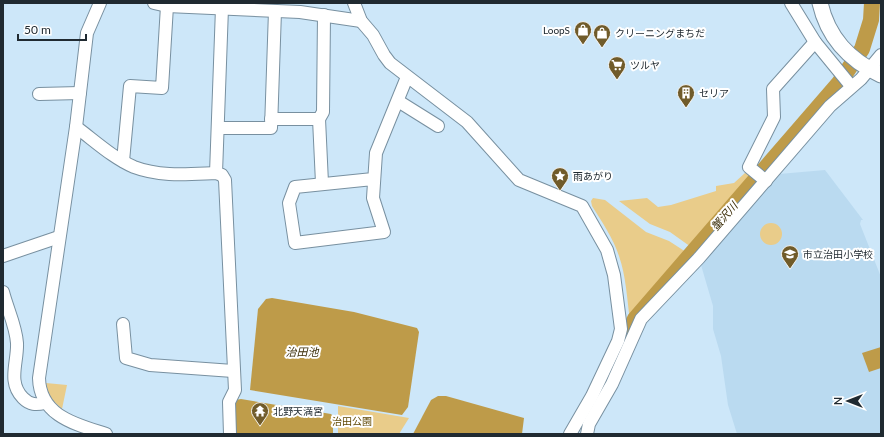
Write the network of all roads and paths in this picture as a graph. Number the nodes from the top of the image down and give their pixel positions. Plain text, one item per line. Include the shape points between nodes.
1 (100, 3) edge
2 (154, 3) edge
3 (354, 3) edge
4 (791, 3) edge
5 (820, 3) edge
6 (167, 6) junction
7 (222, 8) junction
8 (275, 11) junction
9 (324, 15) junction
10 (361, 21) junction
11 (815, 42) junction
12 (881, 56) edge
13 (871, 70) edge
14 (407, 77) junction
15 (850, 84) junction
16 (80, 93) junction
17 (39, 94) dead end
18 (398, 101) junction
19 (271, 119) junction
20 (319, 119) junction
21 (438, 126) dead end
22 (76, 127) junction
23 (218, 128) junction
24 (122, 161) junction
25 (216, 173) junction
26 (761, 177) junction
27 (373, 179) junction
28 (322, 183) junction
29 (59, 237) junction
30 (3, 256) edge
31 (3, 292) edge
32 (123, 324) dead end
33 (233, 371) junction
34 (45, 403) junction
35 (106, 434) edge
36 (230, 434) edge
37 (570, 434) edge
38 (586, 434) edge

1 - 16 street via 87,33
2 - 6 street
3 - 10 street
4 - 11 street
5 - 13 main road via 832,33 848,54
6 - 7 street
6 - 24 street via 162,88 130,86
7 - 8 street
7 - 23 street
8 - 9 street
8 - 19 street
9 - 10 street
9 - 20 street via 323,112
10 - 14 street via 373,35 384,55
11 - 15 street
11 - 26 street via 773,89 774,116 749,168
12 - 13 street
13 - 15 street via 862,79
14 - 18 street
14 - 37 street via 467,122 519,180 582,206 610,258 621,329 593,395
15 - 26 street
16 - 17 street
16 - 22 street
18 - 21 street
18 - 27 street via 376,154
19 - 20 street
19 - 23 street via 271,128
20 - 28 street
22 - 24 street
22 - 29 street
23 - 25 street
24 - 25 street via 134,167 159,173
25 - 33 street via 222,175 227,190
26 - 38 street via 699,258 641,319
27 - 28 street
27 - 28 street via 373,198 384,232 295,243 290,203 295,187
29 - 30 street
29 - 34 street via 39,378 39,389
31 - 34 street via 17,341 14,382 18,393 34,405
32 - 33 street via 126,358 150,365
33 - 36 street via 235,390 229,402
34 - 35 street via 65,418

